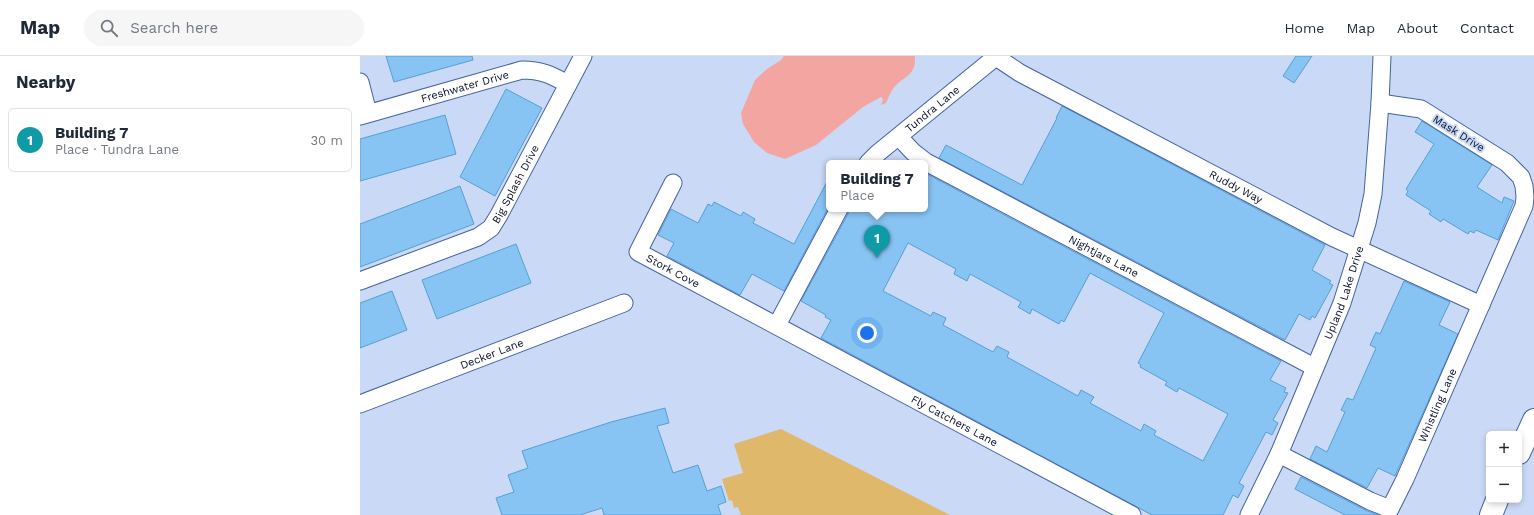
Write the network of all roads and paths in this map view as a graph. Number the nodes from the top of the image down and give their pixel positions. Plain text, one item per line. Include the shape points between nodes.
1 (583, 56) edge
2 (1382, 56) edge
3 (996, 57) edge
4 (360, 82) edge
5 (568, 84) junction
6 (1380, 104) junction
7 (364, 114) edge
8 (899, 137) junction
9 (871, 160) edge
10 (923, 160) edge
11 (928, 163) edge
12 (672, 183) dead end
13 (1524, 186) joint
14 (837, 212) edge
15 (1359, 250) junction
16 (360, 281) edge
17 (624, 303) dead end
18 (1481, 305) junction
19 (777, 325) junction
20 (1314, 366) junction
21 (360, 404) edge
22 (1534, 420) edge
23 (1522, 446) edge
24 (1279, 454) junction
25 (1497, 503) edge
26 (1132, 515) edge
27 (1249, 515) edge
28 (1491, 515) edge

1 - 5 street, Big Splash Drive
2 - 6 street, Upland Lake Drive
3 - 8 street, Tundra Lane
3 - 15 street, Ruddy Way via 1020,73
4 - 7 street
5 - 7 street, Freshwater Drive via 549,74 522,70
5 - 16 street, Big Splash Drive via 491,228 478,237
6 - 13 street, Mask Drive via 1411,107 1428,113 1507,163 1521,177
6 - 15 street, Upland Lake Drive via 1371,209
8 - 9 street, Tundra Lane
8 - 10 street, Nightjars Lane
11 - 20 street, Nightjars Lane
12 - 19 street, Stork Cove via 638,252
13 - 18 street, Whistling Lane via 1525,197 1521,214
14 - 19 street
15 - 18 street, Ruddy Way
15 - 20 street, Upland Lake Drive via 1342,303
17 - 21 street, Decker Lane
18 - 24 street, Whistling Lane via 1390,509
19 - 26 street, Fly Catchers Lane
20 - 24 street, Upland Lake Drive
22 - 23 highway
24 - 27 street, Upland Lake Drive
25 - 28 highway

